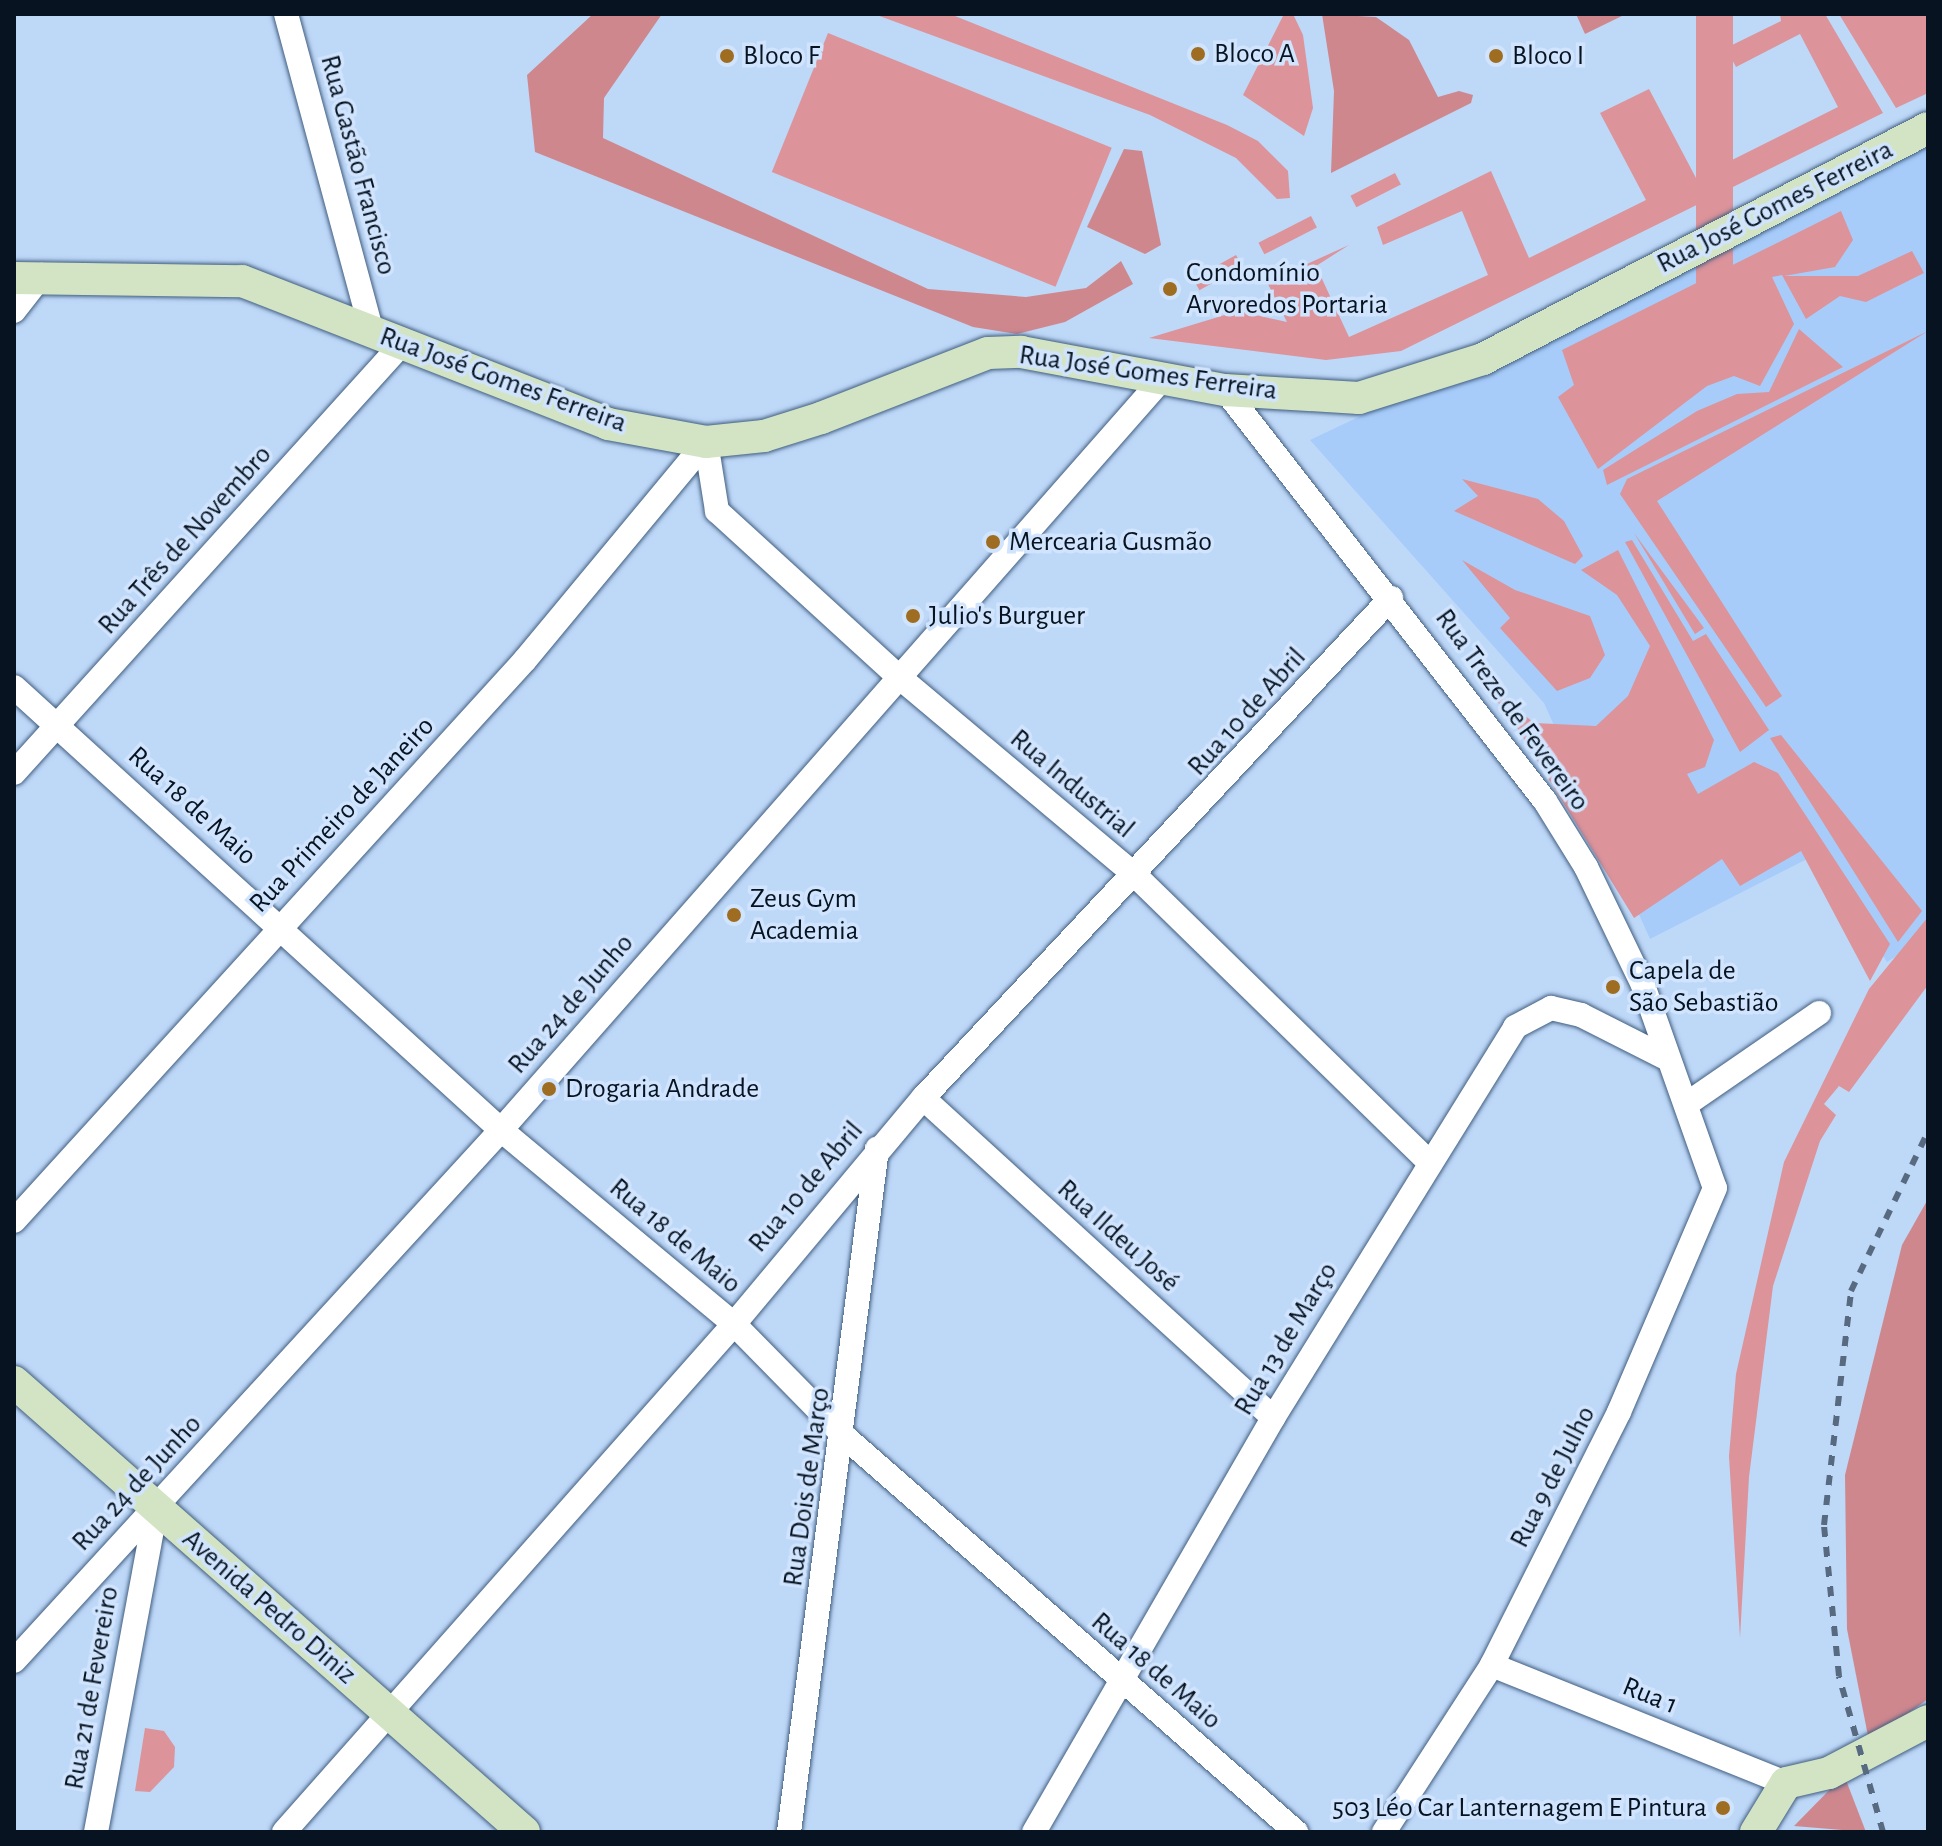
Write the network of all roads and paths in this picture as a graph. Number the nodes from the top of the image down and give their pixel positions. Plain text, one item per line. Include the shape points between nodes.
1 (286, 14) edge
2 (1928, 128) edge
3 (22, 274) edge
4 (14, 311) edge
5 (386, 339) junction
6 (1164, 377) junction
7 (1225, 390) junction
8 (706, 442) junction
9 (1391, 598) junction
10 (899, 677) junction
11 (14, 687) edge
12 (58, 725) junction
13 (14, 773) edge
14 (1137, 877) junction
15 (280, 927) junction
16 (1819, 1013) dead end
17 (1664, 1057) junction
18 (923, 1098) junction
19 (1688, 1103) junction
20 (1699, 1128) joint
21 (501, 1130) junction
22 (877, 1149) junction
23 (1429, 1162) junction
24 (14, 1221) edge
25 (734, 1324) junction
26 (14, 1382) edge
27 (1273, 1418) junction
28 (845, 1437) junction
29 (156, 1508) junction
30 (14, 1661) edge
31 (1492, 1665) junction
32 (1119, 1679) junction
33 (390, 1712) junction
34 (1928, 1721) edge
35 (1786, 1783) junction
36 (96, 1832) edge
37 (284, 1832) edge
38 (524, 1832) edge
39 (789, 1832) edge
40 (1034, 1832) edge
41 (1296, 1832) edge
42 (1384, 1832) edge
43 (1756, 1832) edge

1 - 5 street, Rua Gastão Francisco
2 - 7 street, Rua José Gomes Ferreira via 1483,359 1359,398
3 - 4 street
3 - 5 street, Rua José Gomes Ferreira via 242,281
5 - 8 street, Rua José Gomes Ferreira via 608,424
5 - 12 street, Rua Três de Novembro
6 - 7 street, Rua José Gomes Ferreira
6 - 8 street, Rua José Gomes Ferreira via 1021,352 988,353 764,436
6 - 10 street, Rua 24 de Junho
7 - 9 street, Rua Treze de Fevereiro
8 - 10 street, Rua Industrial via 717,511
8 - 15 street, Rua Primeiro de Janeiro via 525,660
9 - 14 street, Rua 10 de Abril
9 - 17 street, Rua Treze de Fevereiro via 1545,801 1586,867 1643,985
10 - 14 street, Rua Industrial
10 - 21 street, Rua 24 de Junho
11 - 12 street, Rua 18 de Maio
12 - 13 street, Rua Três de Novembro
12 - 15 street, Rua 18 de Maio
14 - 18 street, Rua 10 de Abril
14 - 23 street, Rua Industrial
15 - 21 street, Rua 18 de Maio
15 - 24 street, Rua Primeiro de Janeiro
16 - 19 street
17 - 19 street, Rua Treze de Fevereiro
17 - 23 street, Rua 13 de Março via 1581,1015 1551,1008 1526,1015
18 - 22 street, Rua 10 de Abril
18 - 27 street, Rua Ildeu José
19 - 20 street, Rua Treze de Fevereiro
20 - 31 street, Rua 9 de Julho via 1715,1188 1619,1412
21 - 25 street, Rua 18 de Maio
21 - 29 street, Rua 24 de Junho
22 - 25 street, Rua 10 de Abril
22 - 28 street, Rua Dois de Março
23 - 27 street, Rua 13 de Março
25 - 28 street, Rua 18 de Maio
25 - 33 street, Rua 10 de Abril
26 - 29 street, Avenida Pedro Diniz
27 - 32 street, Rua 13 de Março
28 - 32 street, Rua 18 de Maio
28 - 39 street, Rua Dois de Março
29 - 30 street, Rua 24 de Junho
29 - 33 street, Avenida Pedro Diniz
29 - 36 street, Rua 21 de Fevereiro
31 - 35 street, Rua 1
31 - 42 street, Rua 9 de Julho
32 - 40 street, Rua 13 de Março
32 - 41 street, Rua 18 de Maio
33 - 37 street, Rua 10 de Abril
33 - 38 street, Avenida Pedro Diniz
34 - 35 street via 1829,1773
35 - 43 street

